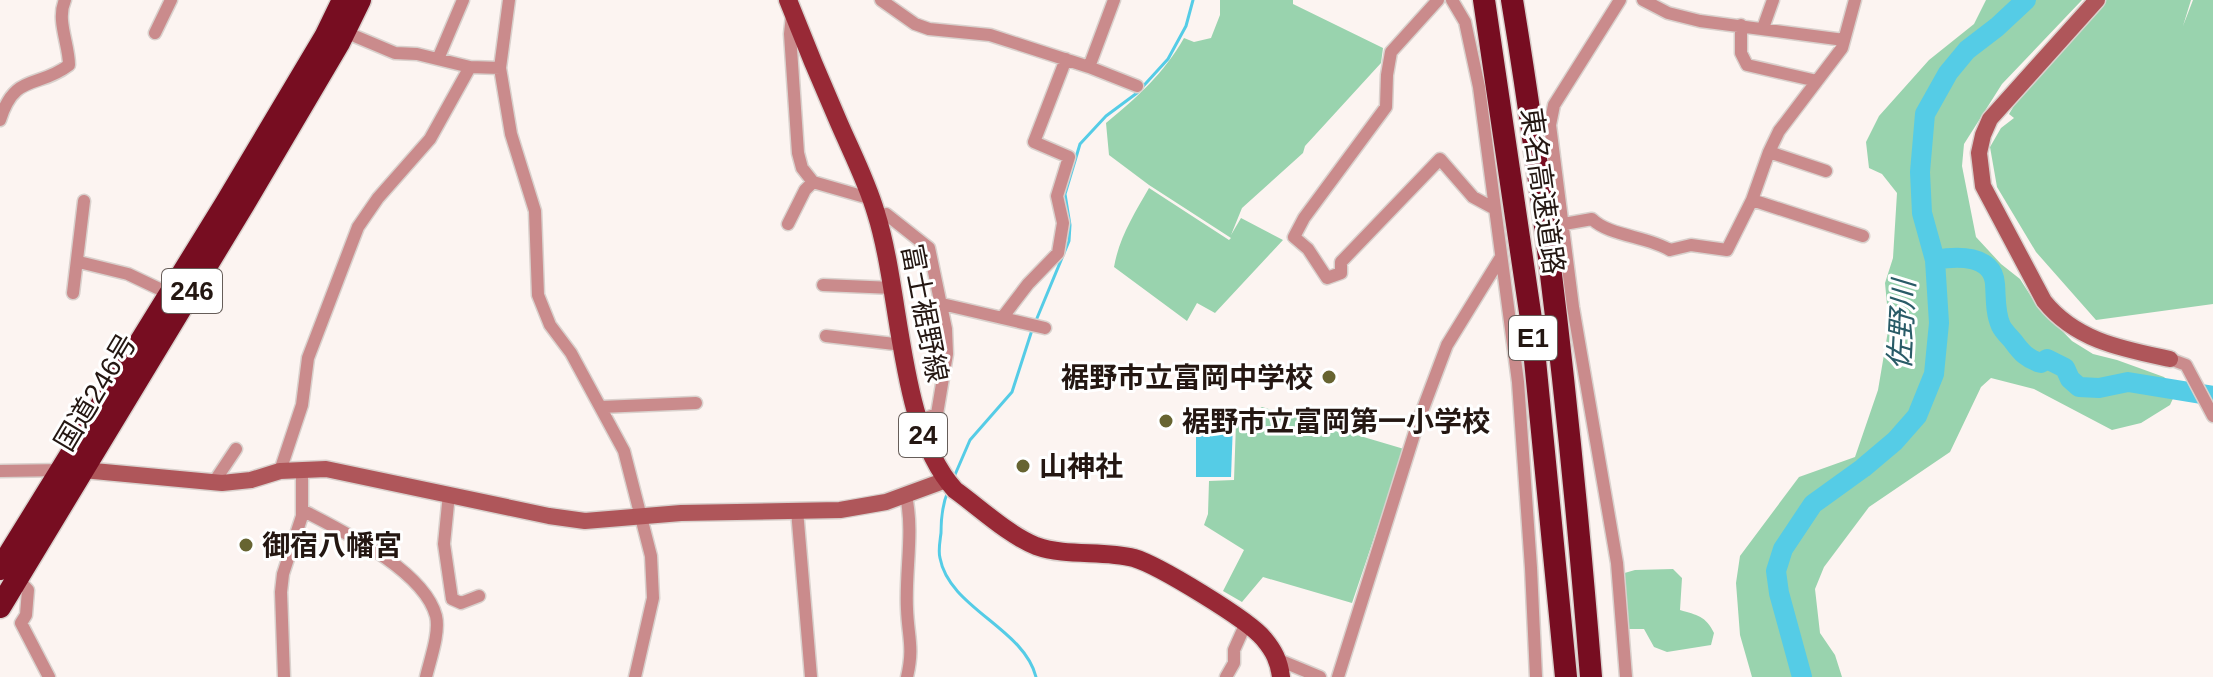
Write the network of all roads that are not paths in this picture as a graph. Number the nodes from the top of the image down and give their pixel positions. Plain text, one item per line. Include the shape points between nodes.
1 (65, 0) edge
2 (171, 0) edge
3 (343, 0) edge
4 (360, 0) edge
5 (463, 0) edge
6 (509, 0) edge
7 (881, 0) edge
8 (1114, 0) edge
9 (1438, 0) edge
10 (1452, 0) edge
11 (1484, 0) edge
12 (1512, 0) edge
13 (1620, 0) edge
14 (1643, 0) edge
15 (1773, 0) edge
16 (1855, 0) edge
17 (2097, 0) edge
18 (789, 4) edge
19 (1741, 25) junction
20 (1763, 28) junction
21 (345, 32) junction
22 (155, 33) dead end
23 (1844, 40) junction
24 (438, 59) junction
25 (1066, 59) junction
26 (470, 67) junction
27 (1089, 67) junction
28 (500, 68) junction
29 (1817, 81) junction
30 (1137, 86) dead end
31 (0, 88) edge
32 (5, 103) junction
33 (0, 120) edge
34 (1769, 152) junction
35 (1826, 171) dead end
36 (813, 182) junction
37 (1752, 200) junction
38 (84, 201) dead end
39 (875, 208) junction
40 (1495, 209) junction
41 (788, 224) dead end
42 (1564, 224) junction
43 (1863, 236) dead end
44 (1501, 257) junction
45 (79, 262) junction
46 (823, 285) dead end
47 (893, 288) junction
48 (73, 293) dead end
49 (170, 294) junction
50 (942, 304) junction
51 (1002, 318) junction
52 (1045, 328) dead end
53 (826, 336) dead end
54 (903, 345) junction
55 (2170, 359) joint
56 (696, 403) dead end
57 (601, 407) junction
58 (2213, 416) edge
59 (918, 421) junction
60 (236, 449) dead end
61 (73, 470) junction
62 (302, 470) junction
63 (0, 471) edge
64 (280, 471) junction
65 (946, 480) junction
66 (214, 482) junction
67 (449, 494) junction
68 (906, 496) junction
69 (302, 510) junction
70 (797, 510) junction
71 (643, 517) junction
72 (6, 571) edge
73 (479, 596) dead end
74 (0, 607) edge
75 (1246, 623) junction
76 (1280, 668) edge
77 (49, 677) edge
78 (284, 677) edge
79 (426, 677) edge
80 (635, 677) edge
81 (811, 677) edge
82 (907, 677) edge
83 (1226, 677) edge
84 (1320, 677) edge
85 (1338, 677) edge
86 (1536, 677) edge
87 (1566, 677) edge
88 (1591, 677) edge
89 (1626, 677) edge

1 - 32 street via 62,26 69,65 19,87
2 - 22 street
3 - 49 highway, 国道246号 / 246
4 - 21 highway, 国道246号 / 246
5 - 24 street
6 - 28 street
7 - 25 street via 929,29 990,35
8 - 27 street
9 - 40 street via 1391,52 1386,107 1294,237 1327,278 1341,273 1341,262 1440,159 1473,197
10 - 40 street via 1465,22 1479,87
11 - 87 highway, 東名高速道路 / E1 via 1531,319
12 - 88 highway, 東名高速道路 / E1 via 1556,314
13 - 42 street via 1554,105 1550,125
14 - 19 street via 1668,13
15 - 20 street
16 - 23 street
17 - 55 street via 1990,119 1979,153 1983,186 2057,317 2097,341
18 - 36 street via 798,153
18 - 39 main road, 富士裾野線 / 24
19 - 20 street
19 - 29 street via 1741,53 1747,65
20 - 23 street
21 - 24 street via 395,53
21 - 61 highway, 国道246号 / 246 via 244,204
23 - 29 street
24 - 26 street
25 - 27 street
25 - 51 street via 1034,142 1069,157 1057,196 1063,223 1060,243 1055,259
26 - 28 street
26 - 64 street via 430,139 358,227 308,358 302,405
27 - 30 street
28 - 57 street via 511,134 535,211 538,295 550,325
29 - 34 street
31 - 32 street
32 - 33 street
34 - 35 street
34 - 37 street
36 - 39 street
36 - 41 street
37 - 42 street via 1727,250 1691,245 1670,250 1599,227 1592,219
37 - 43 street
38 - 45 street
39 - 47 main road, 富士裾野線 / 24
39 - 50 street via 929,248
40 - 44 street
42 - 89 street via 1617,563
44 - 85 street via 1447,345
44 - 86 street via 1518,382
45 - 48 street
45 - 49 street via 128,274
46 - 47 street
47 - 54 main road, 富士裾野線 / 24
49 - 61 highway, 国道246号 / 246
50 - 51 street
50 - 59 street via 947,354 941,395 937,414
51 - 52 street
53 - 54 street
54 - 59 main road, 富士裾野線 / 24
55 - 58 street via 2186,365
56 - 57 street
57 - 71 street via 624,451
59 - 65 main road, 富士裾野線 / 24
60 - 66 street
61 - 63 street
61 - 66 street
61 - 72 highway, 国道246号 / 246
62 - 64 street
62 - 67 street via 334,471
62 - 69 street
64 - 66 street via 251,480
65 - 68 street
65 - 75 main road, 富士裾野線 / 24 via 1024,540 1039,547 1134,558
67 - 71 street via 585,521
67 - 73 street via 444,544 452,599 461,603
68 - 70 street via 869,507
68 - 82 street via 911,516 907,610 912,645
69 - 78 street via 281,592
69 - 79 street via 371,549 427,593 437,618
70 - 71 street
70 - 81 street
71 - 80 street via 653,598
72 - 74 highway, 国道246号 / 246
72 - 77 street via 28,590 21,623
75 - 76 main road, 富士裾野線 / 24 via 1262,636
75 - 83 street
76 - 84 street

